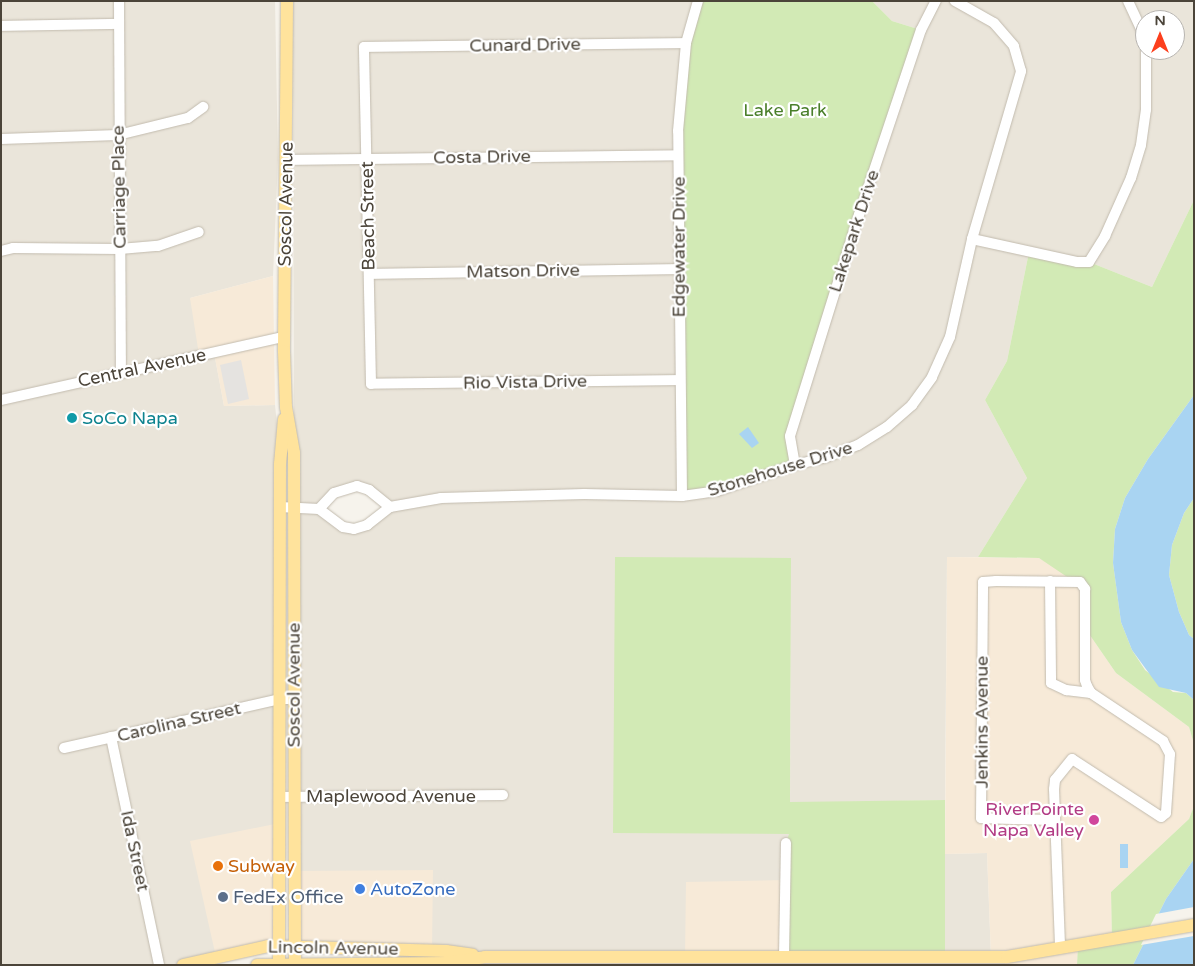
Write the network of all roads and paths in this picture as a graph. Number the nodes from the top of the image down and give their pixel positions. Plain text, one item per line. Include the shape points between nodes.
1 (119, 1) edge
2 (286, 1) edge
3 (698, 1) edge
4 (936, 1) edge
5 (955, 1) edge
6 (1128, 1) edge
7 (1135, 15) edge
8 (119, 24) junction
9 (1, 26) edge
10 (686, 42) junction
11 (364, 47) joint
12 (1146, 60) edge
13 (203, 107) dead end
14 (118, 135) junction
15 (1, 139) edge
16 (678, 155) junction
17 (366, 159) junction
18 (286, 160) junction
19 (199, 232) dead end
20 (972, 239) junction
21 (120, 249) junction
22 (1, 250) edge
23 (678, 269) junction
24 (369, 274) junction
25 (284, 337) junction
26 (121, 372) junction
27 (680, 380) junction
28 (371, 384) joint
29 (1, 400) edge
30 (286, 407) junction
31 (796, 465) junction
32 (682, 496) junction
33 (280, 507) junction
34 (390, 507) junction
35 (295, 508) junction
36 (319, 509) junction
37 (1050, 580) junction
38 (1091, 693) junction
39 (280, 698) junction
40 (294, 699) junction
41 (111, 737) junction
42 (64, 748) dead end
43 (503, 795) dead end
44 (280, 797) junction
45 (294, 797) junction
46 (1055, 820) junction
47 (786, 843) dead end
48 (1194, 924) edge
49 (279, 946) junction
50 (295, 946) junction
51 (1060, 948) junction
52 (784, 956) junction
53 (485, 957) junction
54 (678, 961) edge
55 (279, 964) edge
56 (295, 964) edge
57 (159, 965) edge
58 (182, 965) edge
59 (257, 965) edge

1 - 8 street, Carriage Place
2 - 18 main road, Soscol Avenue
3 - 10 street, Edgewater Drive
4 - 31 street, Lakepark Drive via 921,30 862,205 790,436
5 - 20 street, Stonehouse Drive via 994,23 1014,46 1021,71
6 - 7 street
8 - 9 street
8 - 14 street, Carriage Place
10 - 11 street, Cunard Drive
10 - 16 street, Edgewater Drive
11 - 17 street, Beach Street
12 - 20 street via 1146,110 1141,145 1131,178 1105,236 1089,262
13 - 14 street via 188,118
14 - 15 street
14 - 21 street, Carriage Place
16 - 17 street, Costa Drive
16 - 23 street, Edgewater Drive
17 - 18 street, Costa Drive
17 - 24 street, Beach Street
18 - 25 main road, Soscol Avenue
19 - 21 street via 158,246
20 - 31 street, Stonehouse Drive via 950,337 932,377 912,405 887,427 858,445
21 - 22 street
21 - 26 street, Carriage Place
23 - 24 street, Matson Drive
23 - 27 street, Edgewater Drive
24 - 28 street, Beach Street
25 - 26 street, Central Avenue
25 - 30 main road, Soscol Avenue
26 - 29 street, Central Avenue
27 - 28 street, Rio Vista Drive
27 - 32 street, Edgewater Drive
30 - 33 main road, Soscol Avenue via 280,454
30 - 35 main road, Soscol Avenue via 294,453
31 - 32 street, Stonehouse Drive via 718,491
32 - 34 street, Stonehouse Drive via 486,496 441,498
33 - 35 street
33 - 39 main road, Soscol Avenue
34 - 36 street, Stonehouse Drive via 367,525 354,529 343,527
34 - 36 street via 369,490 357,486 334,493
35 - 36 street
35 - 40 main road, Soscol Avenue
37 - 38 street via 1073,580 1080,582 1084,589 1085,680
37 - 38 street via 1051,683 1066,690
37 - 46 street, Jenkins Avenue via 983,582 982,818
38 - 46 street via 1168,747 1165,816 1156,816 1072,760 1056,780
39 - 40 street, Carolina Street
39 - 41 street, Carolina Street
39 - 44 main road, Soscol Avenue
40 - 45 main road, Soscol Avenue
41 - 42 street, Carolina Street
41 - 57 street, Ida Street
43 - 45 street, Maplewood Avenue
44 - 45 street, Maplewood Avenue
44 - 49 main road, Soscol Avenue
45 - 50 main road, Soscol Avenue
46 - 51 street
47 - 52 street
48 - 51 main road, Lincoln Avenue
49 - 50 main road, Lincoln Avenue
49 - 55 main road, Soscol Avenue
49 - 58 main road, Lincoln Avenue
50 - 53 main road, Lincoln Avenue via 446,950
50 - 56 main road, Soscol Avenue
51 - 52 main road, Lincoln Avenue via 983,958
52 - 54 main road, Lincoln Avenue
53 - 54 main road, Lincoln Avenue
53 - 56 main road, Lincoln Avenue via 447,962
55 - 56 main road, Lincoln Avenue
55 - 59 main road, Lincoln Avenue

